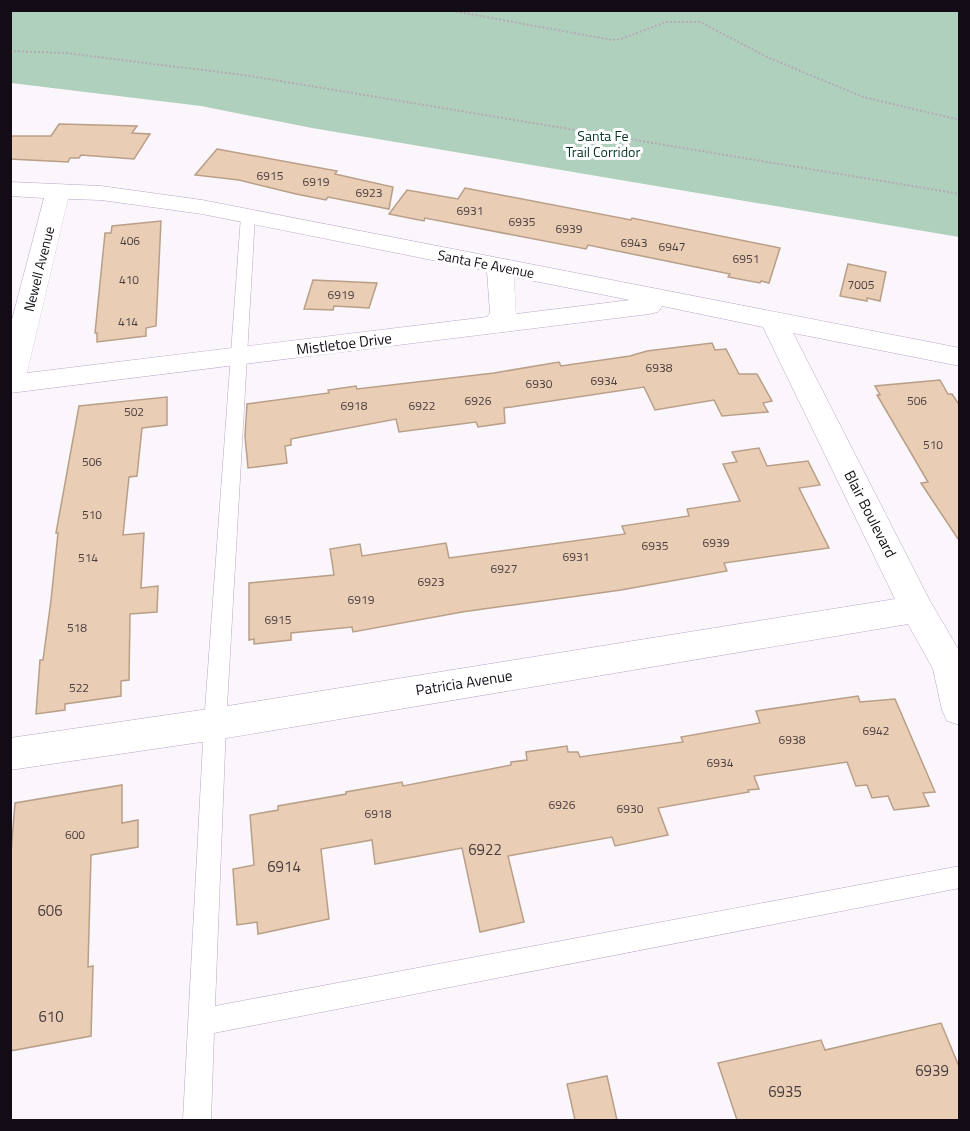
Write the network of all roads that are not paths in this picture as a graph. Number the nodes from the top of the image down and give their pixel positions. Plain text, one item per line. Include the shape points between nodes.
1 (10, 189) edge
2 (58, 190) junction
3 (248, 216) junction
4 (500, 267) junction
5 (677, 303) junction
6 (773, 320) junction
7 (497, 325) junction
8 (239, 357) junction
9 (960, 357) edge
10 (10, 384) edge
11 (917, 609) junction
12 (960, 710) edge
13 (215, 724) junction
14 (10, 754) edge
15 (960, 877) edge
16 (201, 1022) junction
17 (197, 1120) edge

1 - 2 street, Santa Fe Avenue
2 - 3 street, Santa Fe Avenue via 150,199
2 - 10 street, Newell Avenue
3 - 4 street, Santa Fe Avenue
3 - 8 lane
4 - 5 street, Santa Fe Avenue
4 - 7 street via 503,313
5 - 6 street, Santa Fe Avenue
5 - 7 street, Mistletoe Drive
6 - 9 street, Santa Fe Avenue
6 - 11 street, Blair Boulevard
7 - 8 street, Mistletoe Drive
8 - 10 street, Mistletoe Drive
8 - 13 lane
11 - 12 street, Blair Boulevard via 950,668
11 - 13 street, Patricia Avenue
13 - 14 street, Patricia Avenue
13 - 16 lane
15 - 16 lane
16 - 17 lane

